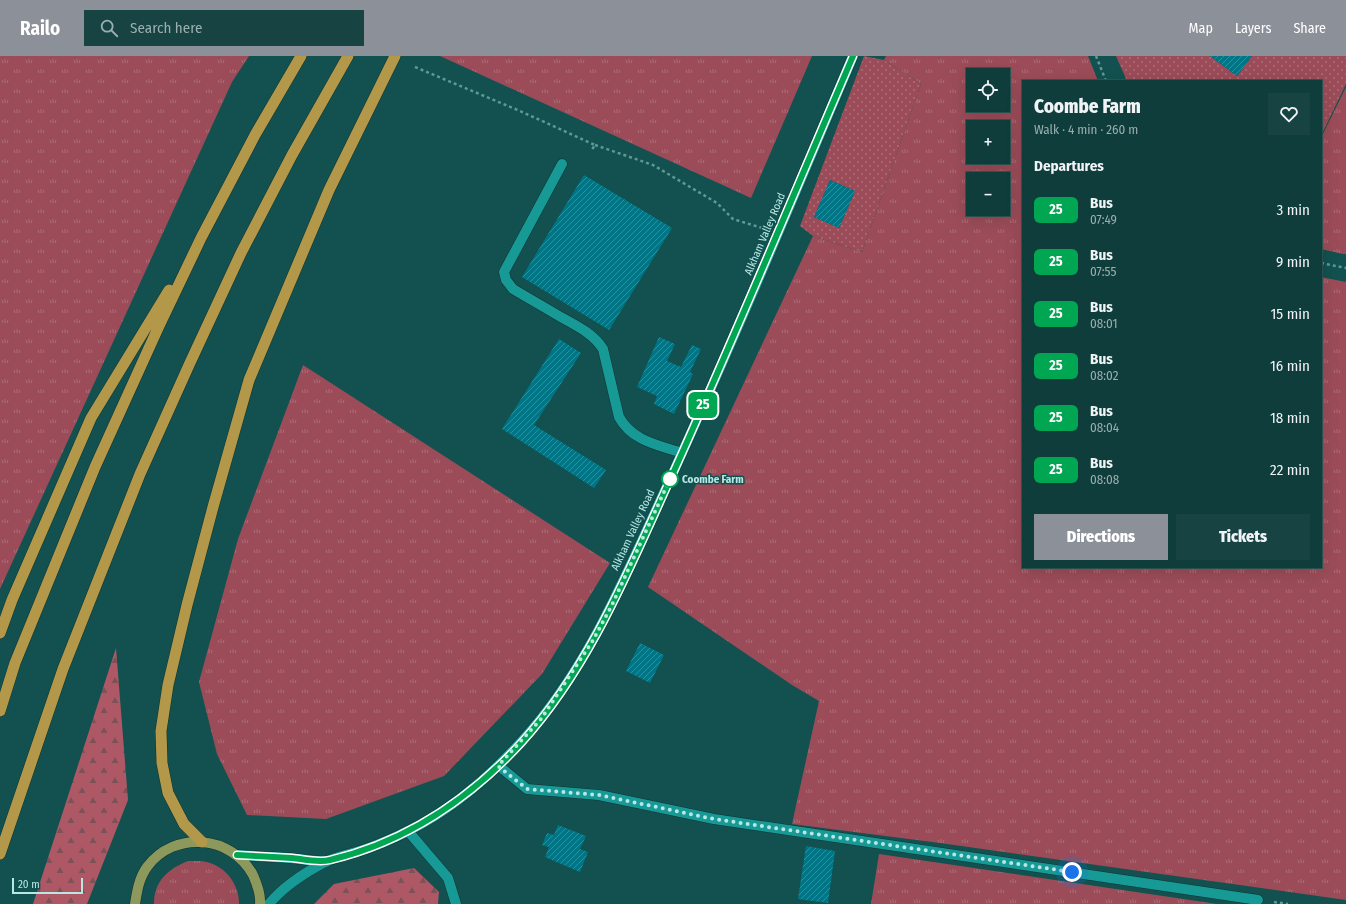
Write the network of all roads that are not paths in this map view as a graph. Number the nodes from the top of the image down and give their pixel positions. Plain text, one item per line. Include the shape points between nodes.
1 (301, 56) edge
2 (348, 56) edge
3 (395, 56) edge
4 (853, 56) edge
5 (562, 164) dead end
6 (201, 238) junction
7 (682, 453) junction
8 (0, 633) edge
9 (0, 711) edge
10 (498, 766) junction
11 (408, 831) junction
12 (202, 842) junction
13 (0, 854) edge
14 (237, 855) junction
15 (326, 862) junction
16 (1258, 900) dead end
17 (135, 904) edge
18 (260, 904) edge
19 (270, 904) edge
20 (456, 904) edge

1 - 6 highway via 255,135
2 - 13 highway via 241,253 140,474 63,669
3 - 12 highway via 329,190 249,380 185,612 168,685 161,731 162,763 168,792 184,824
4 - 7 street, Alkham Valley Road
5 - 7 street via 504,272 506,280 513,289 595,338 603,349 619,417 629,432 638,438
6 - 8 highway via 91,418
6 - 9 highway via 95,467 15,663
7 - 10 street, Alkham Valley Road via 612,605 592,642 541,719
10 - 11 street, Alkham Valley Road via 449,807
10 - 16 street via 527,789 599,795 714,819
11 - 15 street, Alkham Valley Road
11 - 20 street via 448,878
12 - 14 main road via 227,848
12 - 17 main road via 181,843 162,852 147,866 137,885
14 - 15 street, Alkham Valley Road
14 - 18 main road via 249,868 257,883
15 - 19 street, Alkham Valley Road via 292,882 276,895

